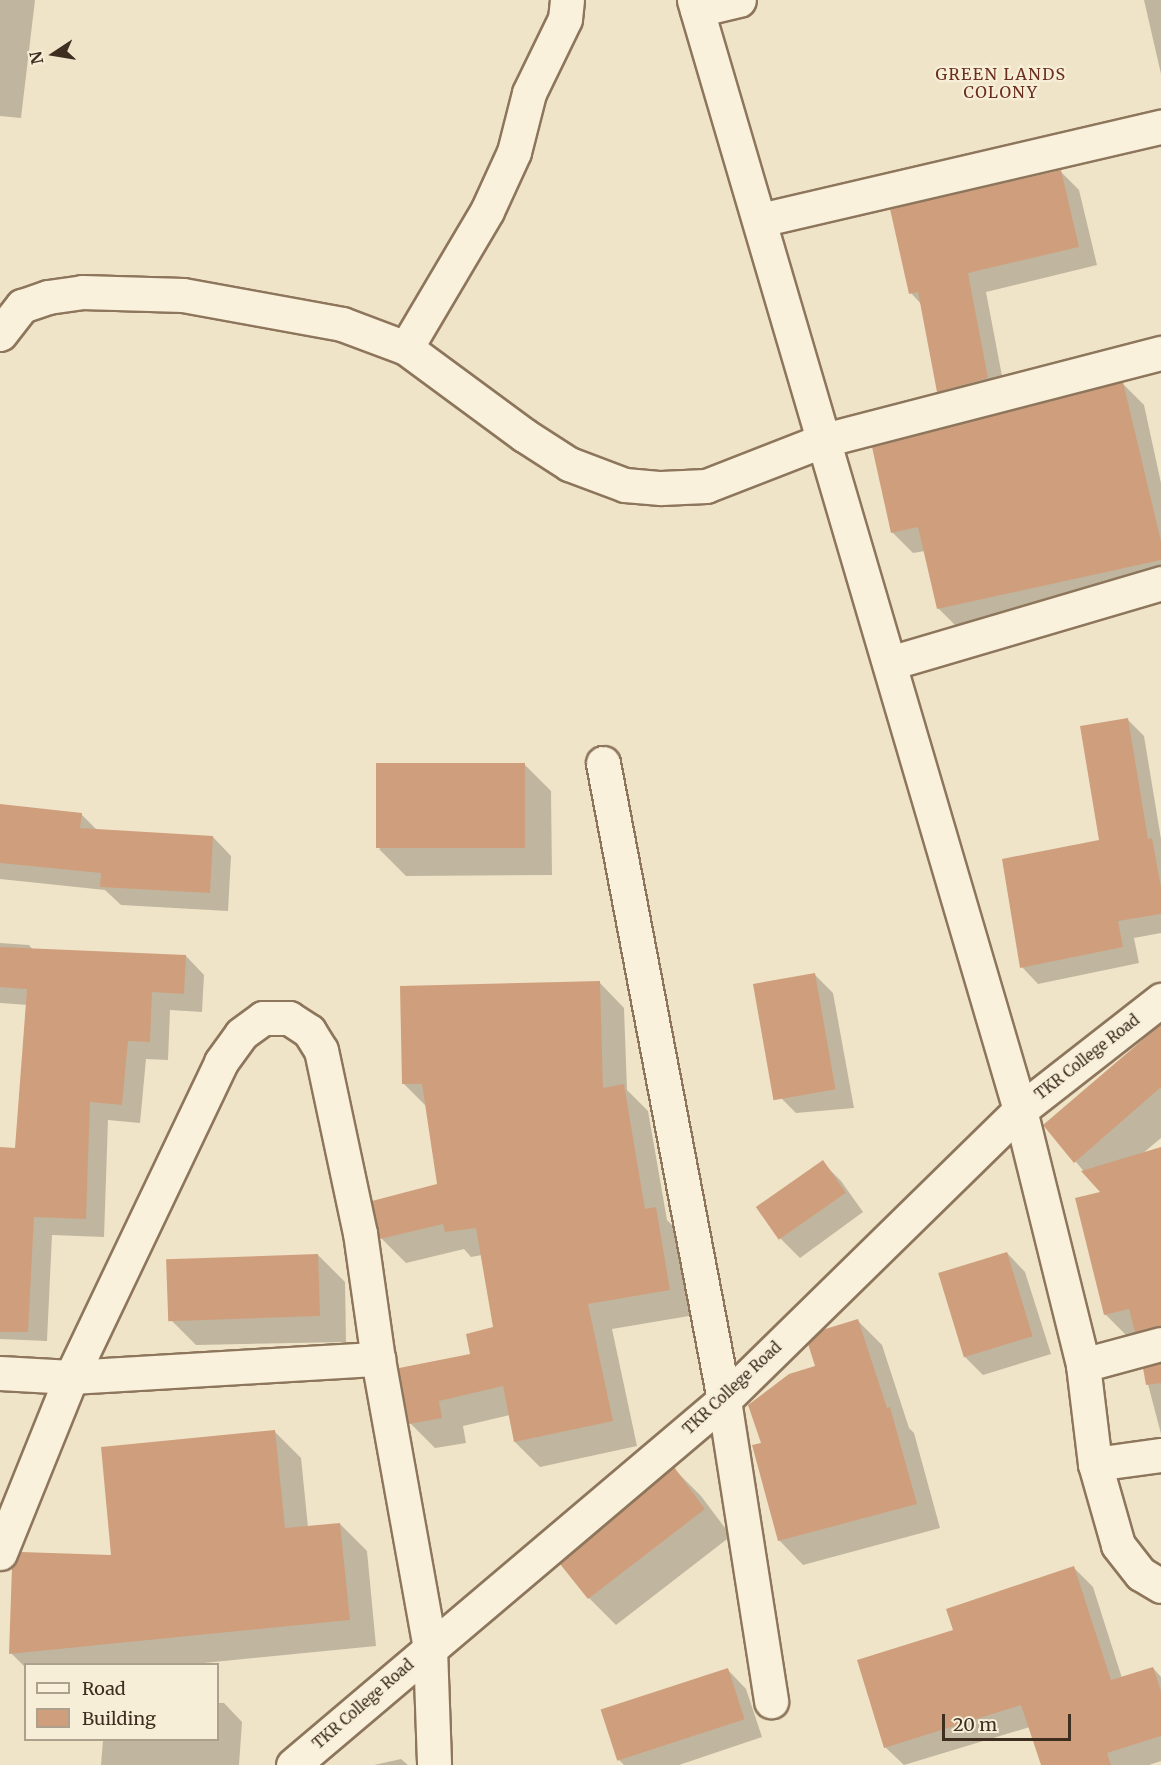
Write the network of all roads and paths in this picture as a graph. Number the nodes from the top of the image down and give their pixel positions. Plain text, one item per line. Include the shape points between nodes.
1 (567, 0) edge
2 (739, 0) edge
3 (695, 5) edge
4 (1161, 127) edge
5 (760, 219) junction
6 (0, 334) edge
7 (406, 348) junction
8 (1161, 353) edge
9 (824, 440) junction
10 (1161, 583) edge
11 (890, 663) junction
12 (603, 763) dead end
13 (1161, 1000) edge
14 (1020, 1110) junction
15 (1161, 1344) edge
16 (378, 1359) junction
17 (1083, 1365) junction
18 (0, 1373) edge
19 (71, 1377) junction
20 (724, 1400) junction
21 (1161, 1455) edge
22 (1095, 1464) junction
23 (0, 1553) edge
24 (1161, 1586) edge
25 (430, 1648) junction
26 (771, 1701) dead end
27 (293, 1765) edge
28 (434, 1765) edge

1 - 7 street via 565,19 530,93 514,152 487,210
2 - 3 street
3 - 5 street
4 - 5 street
5 - 9 street
6 - 7 street via 22,306 48,297 82,292 183,295 342,324
7 - 9 street via 569,464 625,485 706,486
8 - 9 street
9 - 11 street
10 - 11 street
11 - 14 street
12 - 20 street
13 - 14 street, TKR College Road
14 - 17 street
14 - 20 street, TKR College Road
15 - 17 street
16 - 19 street
16 - 19 street via 360,1233 321,1050 309,1031 289,1018 263,1018 241,1034 221,1062
16 - 25 street
17 - 22 street
18 - 19 street
19 - 23 street
20 - 25 street, TKR College Road
20 - 26 street
21 - 22 street
22 - 24 street via 1118,1545 1141,1574
25 - 27 street, TKR College Road
25 - 28 street

